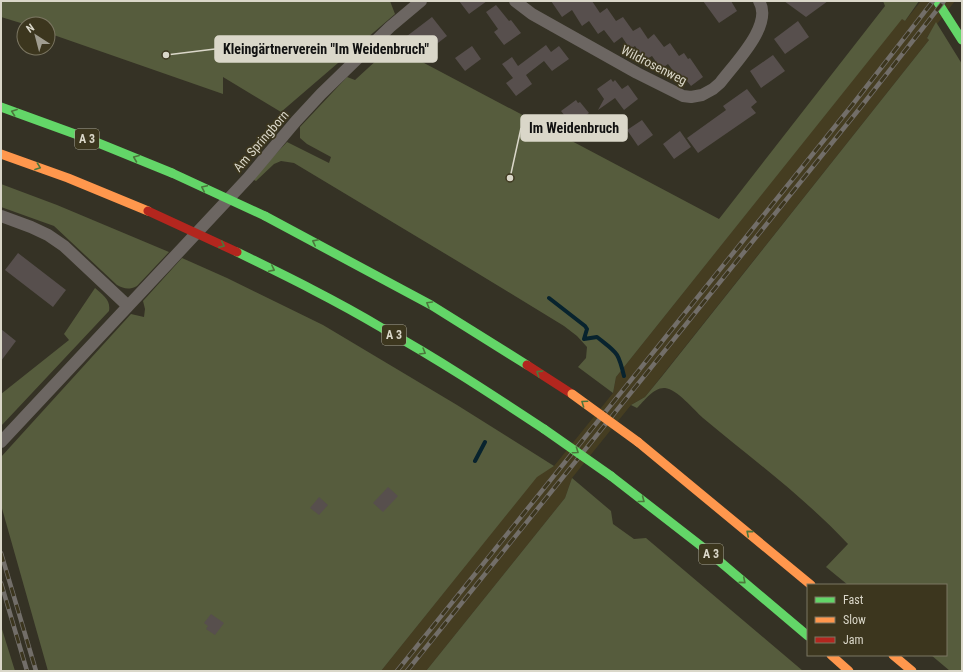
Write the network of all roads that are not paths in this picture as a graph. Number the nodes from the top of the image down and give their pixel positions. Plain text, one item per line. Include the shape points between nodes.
1 (421, 1) edge
2 (515, 1) edge
3 (759, 1) edge
4 (937, 1) edge
5 (962, 40) edge
6 (1, 107) edge
7 (1, 154) edge
8 (1, 216) edge
9 (128, 306) junction
10 (1, 442) edge
11 (810, 584) edge
12 (807, 635) edge
13 (832, 656) edge
14 (895, 656) edge
15 (849, 671) edge
16 (912, 671) edge

1 - 9 street, Am Springborn via 390,27 321,94 248,178
2 - 3 street, Wildrosenweg via 532,14 637,73 682,96 691,97 713,89 720,83 755,38 762,22 763,8
4 - 5 main road
11 -> 6 main road, A 3, bridge via 638,442 572,394 432,306 265,216 172,173
7 -> 12 main road, A 3, bridge via 148,211 237,252 327,297 408,343 474,383 611,476 705,548
8 - 9 street via 31,226 64,246
9 - 10 street, Am Springborn
13 - 15 main road
14 - 16 main road

